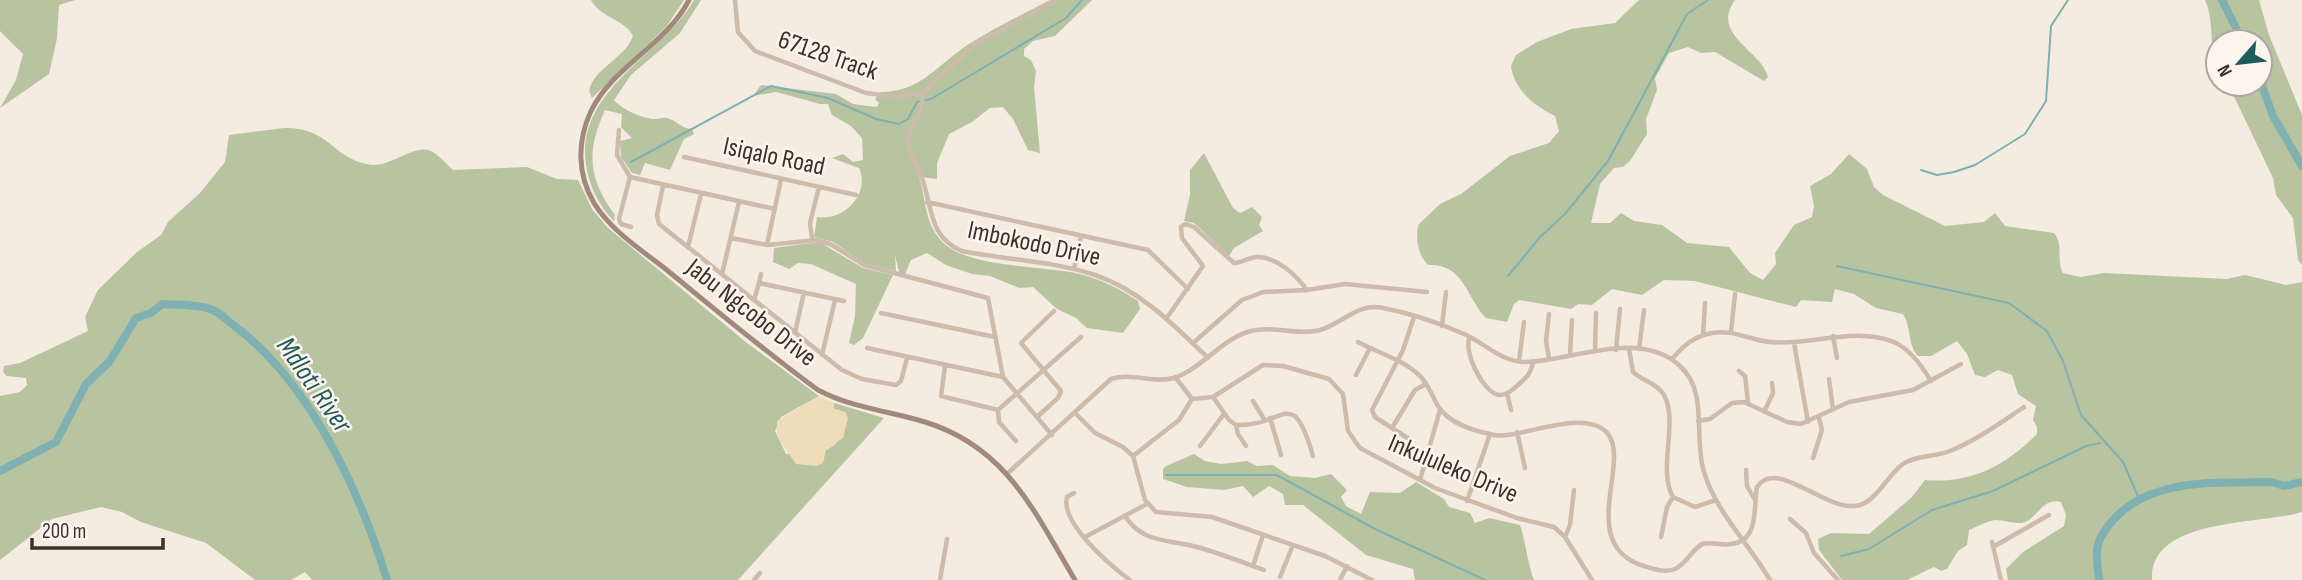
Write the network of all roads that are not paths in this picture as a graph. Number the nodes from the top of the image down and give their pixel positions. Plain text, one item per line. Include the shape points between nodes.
1 (689, 0) edge
2 (734, 0) edge
3 (1056, 0) edge
4 (924, 92) junction
5 (618, 130) dead end
6 (684, 157) dead end
7 (630, 177) junction
8 (782, 179) junction
9 (663, 186) junction
10 (818, 187) junction
11 (701, 194) junction
12 (856, 195) dead end
13 (739, 202) junction
14 (927, 202) junction
15 (775, 209) junction
16 (631, 228) dead end
17 (1081, 236) junction
18 (731, 238) junction
19 (812, 239) junction
20 (767, 244) junction
21 (688, 247) junction
22 (1074, 269) junction
23 (722, 274) junction
24 (761, 274) dead end
25 (759, 283) junction
26 (1188, 289) junction
27 (1307, 290) junction
28 (804, 292) junction
29 (1427, 292) dead end
30 (1446, 292) dead end
31 (1735, 294) dead end
32 (754, 300) junction
33 (835, 300) junction
34 (844, 301) dead end
35 (1705, 303) dead end
36 (1620, 309) dead end
37 (1644, 310) dead end
38 (1054, 311) dead end
39 (881, 313) dead end
40 (1596, 313) dead end
41 (1549, 314) dead end
42 (1414, 317) junction
43 (1166, 319) junction
44 (1572, 320) dead end
45 (1524, 322) dead end
46 (1442, 326) junction
47 (1731, 332) junction
48 (795, 333) junction
49 (1703, 335) junction
50 (1833, 336) junction
51 (995, 337) junction
52 (1081, 337) dead end
53 (1470, 337) junction
54 (1357, 342) dead end
55 (1193, 343) junction
56 (1794, 343) junction
57 (867, 348) dead end
58 (1370, 348) junction
59 (1629, 349) junction
60 (1639, 349) junction
61 (1616, 350) junction
62 (1595, 351) junction
63 (1570, 354) junction
64 (822, 355) junction
65 (907, 358) junction
66 (1208, 358) junction
67 (1549, 358) junction
68 (1837, 358) dead end
69 (1672, 359) junction
70 (1519, 361) junction
71 (1533, 361) junction
72 (1397, 362) junction
73 (1961, 364) dead end
74 (945, 366) junction
75 (1044, 370) junction
76 (1739, 371) dead end
77 (1356, 375) dead end
78 (1003, 377) junction
79 (1175, 377) junction
80 (1829, 379) dead end
81 (1931, 381) junction
82 (1772, 383) dead end
83 (1426, 384) junction
84 (1507, 393) junction
85 (1016, 394) junction
86 (1213, 397) junction
87 (1192, 399) junction
88 (1253, 401) dead end
89 (1748, 402) junction
90 (2024, 407) dead end
91 (1833, 409) junction
92 (998, 410) junction
93 (1441, 410) junction
94 (1511, 410) dead end
95 (1765, 410) junction
96 (1076, 414) junction
97 (1224, 414) junction
98 (1037, 417) junction
99 (1267, 418) junction
100 (1818, 418) junction
101 (1698, 421) junction
102 (1808, 422) junction
103 (1236, 425) junction
104 (1392, 428) junction
105 (1517, 432) junction
106 (1490, 434) junction
107 (1052, 435) junction
108 (1409, 439) dead end
109 (1016, 441) dead end
110 (1200, 446) dead end
111 (1246, 446) dead end
112 (1281, 455) dead end
113 (1133, 456) junction
114 (1313, 456) dead end
115 (1813, 458) dead end
116 (1525, 468) dead end
117 (1746, 470) dead end
118 (1008, 473) junction
119 (1420, 480) junction
120 (1574, 490) dead end
121 (1074, 493) dead end
122 (1674, 497) junction
123 (1716, 500) junction
124 (1467, 501) junction
125 (1755, 501) junction
126 (1147, 504) junction
127 (2049, 515) dead end
128 (1125, 516) junction
129 (1790, 519) dead end
130 (1263, 535) junction
131 (1085, 537) junction
132 (1565, 537) junction
133 (1661, 537) dead end
134 (1743, 538) junction
135 (947, 539) dead end
136 (1293, 545) junction
137 (1253, 566) junction
138 (1347, 566) junction
139 (1264, 570) dead end
140 (1664, 571) junction
141 (760, 573) dead end
142 (1280, 577) dead end
143 (756, 579) edge
144 (940, 580) edge
145 (1075, 580) edge
146 (1130, 580) edge
147 (1340, 580) edge
148 (1372, 580) edge
149 (1592, 580) edge
150 (1663, 580) edge
151 (1770, 580) edge
152 (1838, 580) edge
153 (2001, 580) edge

1 - 118 main road, Jabu Ngcobo Drive via 664,34 604,91 587,119 581,166 598,209 818,390 951,432
2 - 4 street, 67128 Track via 736,27 755,51 866,93 899,97
3 - 4 street via 975,44
4 - 14 street, Imbokodo Drive via 906,139
5 - 7 street via 617,155
6 - 8 street, Isiqalo Road
7 - 9 street
7 - 16 street via 619,219
8 - 10 street, Isiqalo Road
8 - 15 street
9 - 11 street
9 - 21 street via 658,222
10 - 12 street, Isiqalo Road
10 - 19 street via 810,223
11 - 13 street
11 - 21 street
13 - 15 street
13 - 18 street
14 - 17 street
14 - 22 street, Imbokodo Drive via 937,229 954,247
15 - 20 street
17 - 22 street
17 - 26 street via 1150,252
18 - 20 street
18 - 23 street
19 - 20 street
19 - 51 street via 829,243 864,265 988,298
21 - 23 street
22 - 43 street, Imbokodo Drive via 1116,283
23 - 32 street
24 - 25 street
25 - 28 street
25 - 32 street
26 - 27 street via 1203,264 1181,235 1186,223 1234,263 1256,257 1273,261
26 - 43 street
27 - 29 street via 1345,284
27 - 55 street via 1248,296
28 - 33 street
28 - 48 street
30 - 46 street
31 - 47 street
32 - 48 street
33 - 34 street
33 - 64 street
35 - 49 street
36 - 61 street
37 - 60 street
38 - 75 street via 1021,343
39 - 51 street
40 - 62 street
41 - 67 street
42 - 46 street
42 - 66 street via 1368,307 1318,331 1250,331
42 - 72 street
43 - 55 street, Imbokodo Drive
44 - 63 street
45 - 70 street
46 - 53 street
47 - 49 street
47 - 56 street via 1766,342
48 - 64 street
49 - 69 street
50 - 56 street
50 - 68 street
50 - 81 street via 1896,344
51 - 78 street
52 - 75 street
53 - 70 street
53 - 84 street via 1467,351 1488,390 1497,395
54 - 58 street
55 - 66 street, Imbokodo Drive
56 - 102 street
57 - 65 street
58 - 72 street
58 - 77 street
59 - 60 street
59 - 61 street
59 - 122 street via 1633,372 1661,390 1666,399 1668,482
60 - 69 street
61 - 62 street
62 - 63 street
63 - 67 street
64 - 65 street via 849,374 893,386 901,381
65 - 74 street
66 - 79 street
67 - 71 street
69 - 101 street via 1695,388
70 - 71 street
71 - 84 street via 1527,377
72 - 83 street via 1416,372
72 - 104 street via 1372,410
73 - 81 street
74 - 78 street
74 - 92 street via 942,397
75 - 85 street
75 - 98 street via 1061,394
76 - 89 street via 1745,376
78 - 85 street
79 - 87 street
79 - 96 street via 1111,379
80 - 91 street
81 - 91 street via 1905,393
82 - 95 street
83 - 93 street
83 - 104 street via 1415,390
84 - 94 street
85 - 92 street
85 - 98 street
86 - 87 street, Inkululeko Drive
86 - 97 street
86 - 119 street, Inkululeko Drive via 1263,365 1329,379 1343,394 1354,442
87 - 113 street via 1179,420
88 - 99 street
89 - 95 street
89 - 101 street via 1732,403 1710,419
90 - 125 street via 1954,449 1904,463 1858,506 1812,495 1776,476 1759,484
91 - 100 street
92 - 109 street via 998,420
93 - 106 street via 1452,421
93 - 119 street
95 - 102 street via 1792,423
96 - 107 street
96 - 113 street via 1094,433
97 - 103 street
97 - 110 street
98 - 107 street
99 - 103 street
99 - 112 street
99 - 114 street via 1289,413 1299,418
100 - 102 street
100 - 115 street via 1822,430
101 - 123 street via 1701,459
103 - 111 street
104 - 108 street
105 - 106 street
105 - 116 street
105 - 140 street via 1562,424 1604,431 1613,446 1607,520 1611,533 1629,560
106 - 124 street
107 - 118 street
113 - 126 street
117 - 125 street via 1747,486
118 - 145 main road, Jabu Ngcobo Drive
119 - 124 street, Inkululeko Drive
120 - 132 street
121 - 131 street via 1068,495 1066,506
122 - 123 street via 1695,508
122 - 133 street via 1667,507
123 - 134 street
124 - 132 street, Inkululeko Drive via 1550,525
125 - 134 street via 1754,525
126 - 128 street
126 - 130 street via 1160,513 1204,515
127 - 153 street via 1993,544
128 - 131 street
128 - 137 street via 1138,532 1153,539 1197,547
129 - 152 street via 1806,533 1814,553
130 - 136 street
130 - 137 street
131 - 146 street via 1098,557
132 - 149 street, Inkululeko Drive
134 - 140 street via 1730,544 1702,544 1679,567
134 - 151 street
135 - 144 street
136 - 138 street
136 - 142 street
137 - 139 street
138 - 147 street
138 - 148 street
140 - 150 street
141 - 143 street

